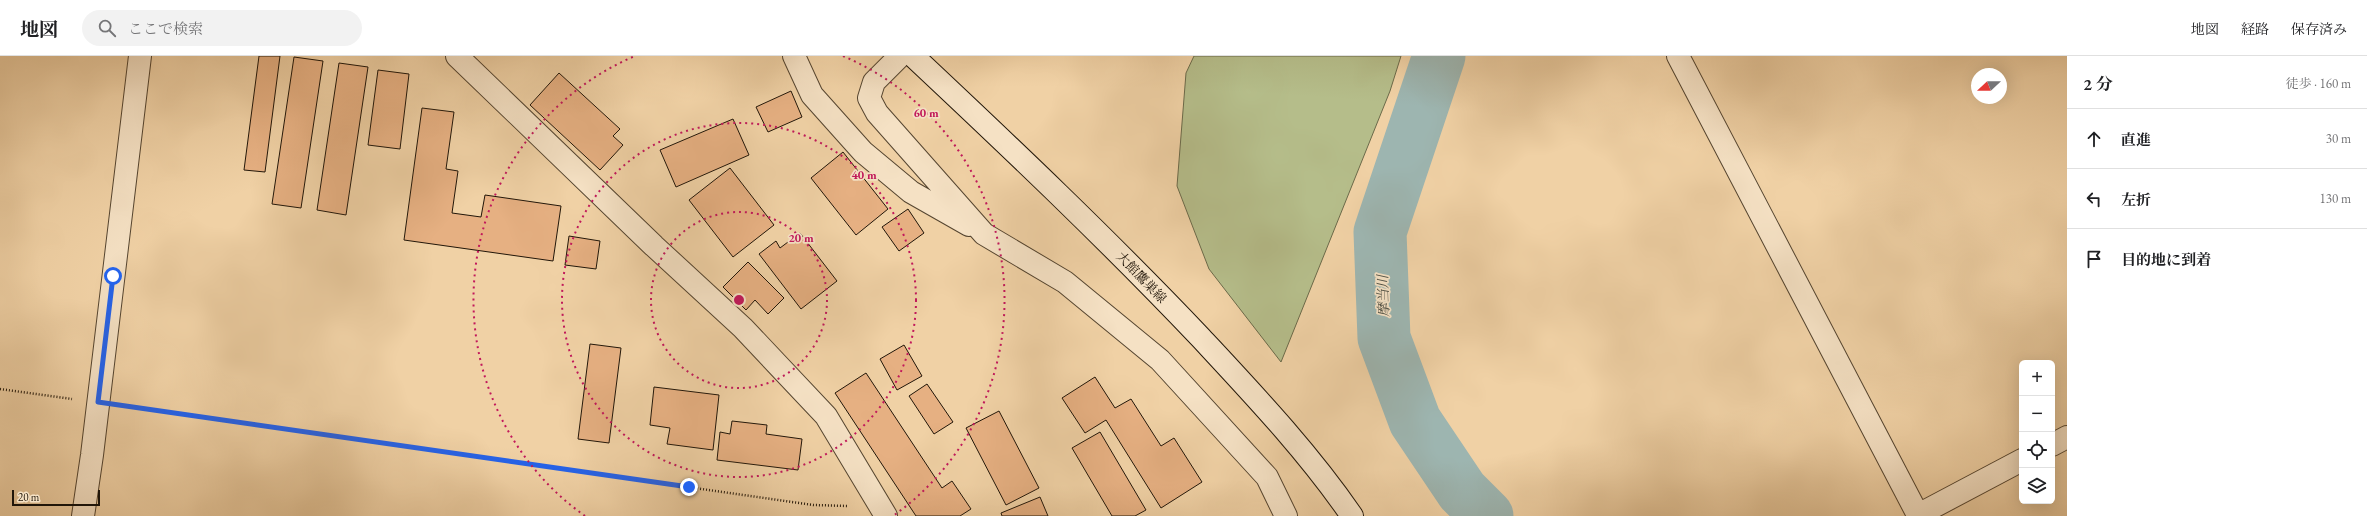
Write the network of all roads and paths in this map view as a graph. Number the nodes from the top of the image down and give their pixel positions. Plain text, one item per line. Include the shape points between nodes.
1 (140, 56) edge
2 (458, 56) edge
3 (794, 56) edge
4 (900, 56) edge
5 (913, 56) edge
6 (1678, 56) edge
7 (984, 234) junction
8 (0, 389) edge
9 (98, 402) junction
10 (2067, 437) edge
11 (2055, 443) edge
12 (2019, 462) edge
13 (883, 511) edge
14 (83, 516) edge
15 (1286, 516) edge
16 (1352, 516) edge

1 - 9 street
2 - 13 street via 654,246 743,328 826,416
3 - 7 street via 812,95 863,152 911,192
4 - 7 street via 874,82 869,98 877,113
5 - 16 street, 大館鷹巣線 via 1142,276 1273,415
6 - 12 street via 1918,515
7 - 15 street via 1066,282 1160,360 1267,477
8 - 9 path
9 - 13 path via 813,505
9 - 14 street
10 - 11 street

